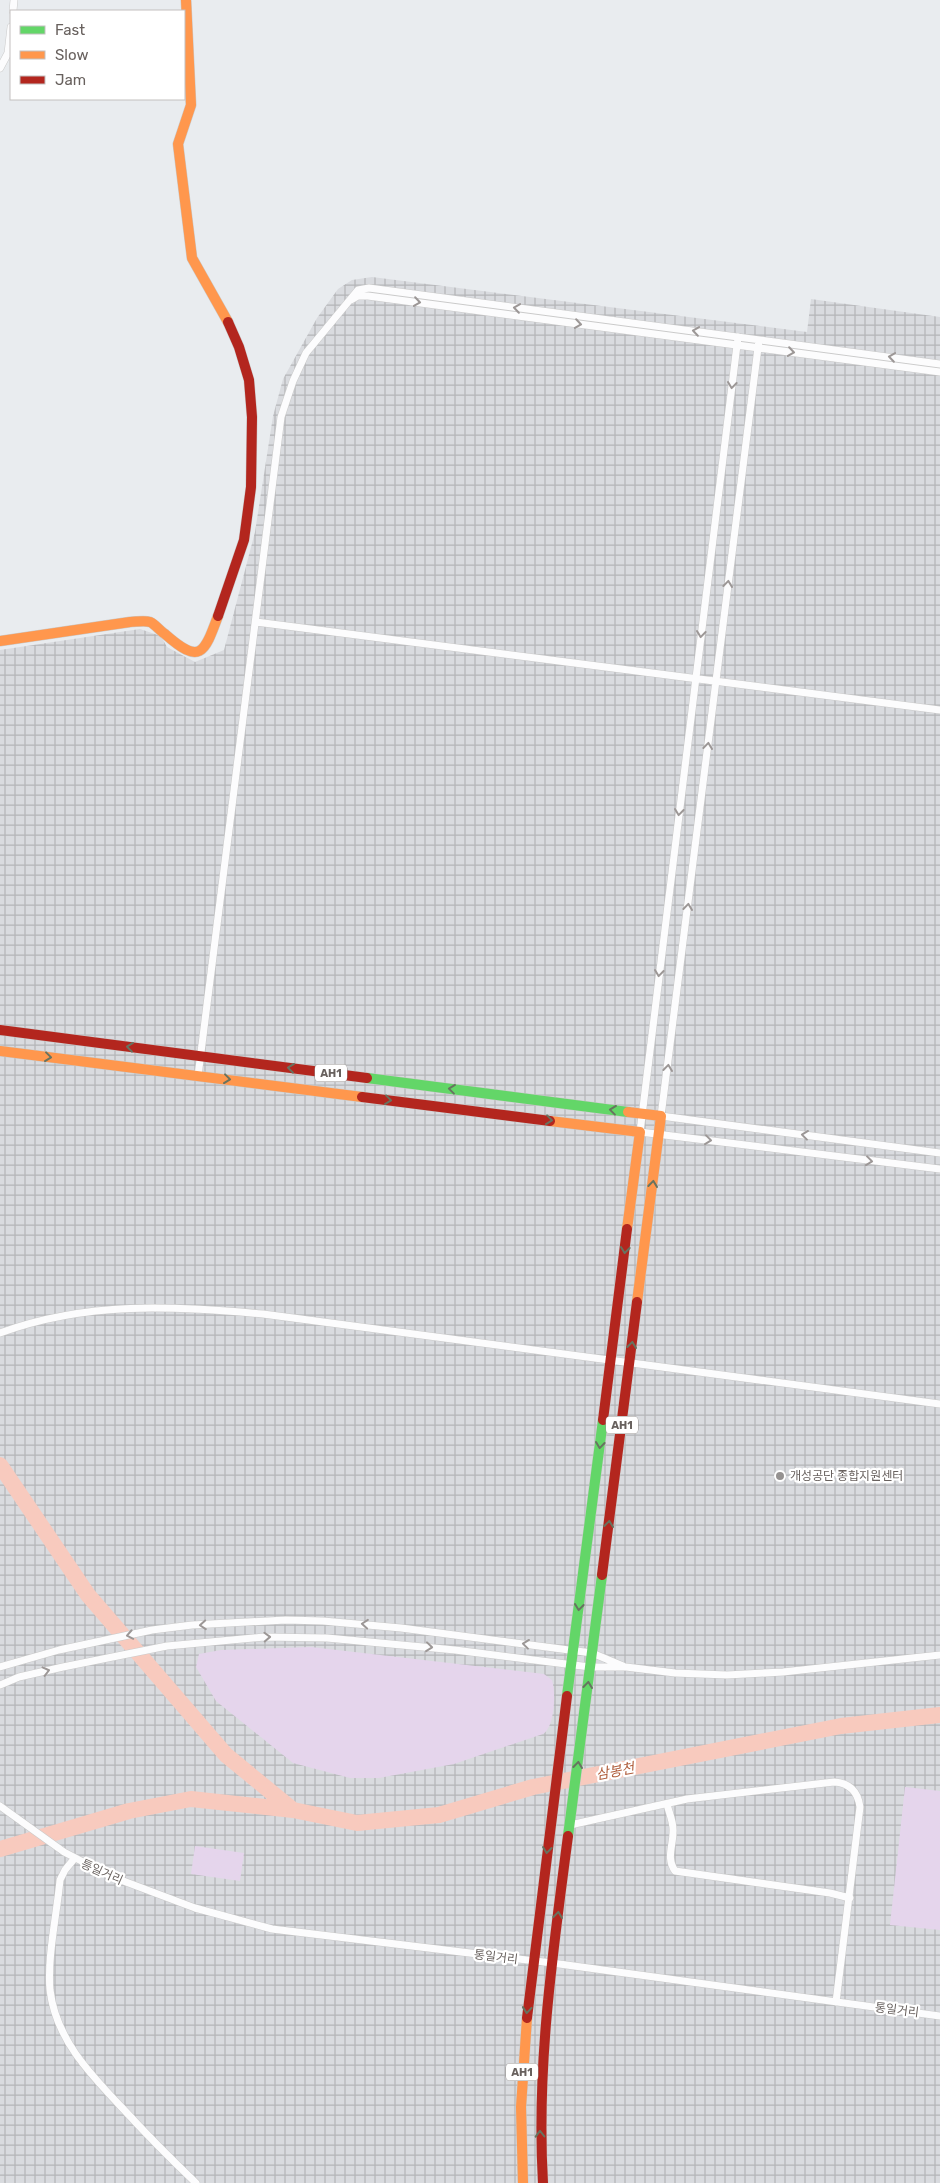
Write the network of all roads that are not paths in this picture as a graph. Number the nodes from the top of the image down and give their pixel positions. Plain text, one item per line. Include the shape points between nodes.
1 (186, 0) edge
2 (10, 35) edge
3 (0, 68) edge
4 (346, 302) junction
5 (737, 341) junction
6 (759, 344) junction
7 (940, 364) edge
8 (940, 372) edge
9 (256, 622) junction
10 (0, 641) edge
11 (696, 680) junction
12 (716, 681) junction
13 (940, 710) edge
14 (0, 1030) edge
15 (0, 1051) edge
16 (201, 1056) junction
17 (198, 1076) junction
18 (642, 1114) junction
19 (662, 1116) junction
20 (640, 1132) junction
21 (659, 1134) junction
22 (940, 1152) edge
23 (940, 1170) edge
24 (0, 1333) edge
25 (611, 1360) junction
26 (630, 1363) junction
27 (940, 1404) edge
28 (573, 1650) junction
29 (592, 1653) junction
30 (940, 1655) edge
31 (571, 1665) junction
32 (0, 1667) edge
33 (626, 1667) junction
34 (590, 1668) junction
35 (0, 1685) edge
36 (667, 1804) junction
37 (3, 1808) edge
38 (570, 1825) junction
39 (74, 1859) junction
40 (850, 1898) junction
41 (532, 1961) junction
42 (552, 1963) junction
43 (836, 2002) junction
44 (940, 2016) edge
45 (196, 2183) edge
46 (523, 2183) edge
47 (543, 2183) edge

1 - 10 main road via 190,105 178,144 192,258 222,310 239,347 249,380 251,487 244,540 208,644 199,653 173,642 150,622 130,622
2 - 3 street via 8,53
4 -> 5 street via 358,296 368,296
5 -> 4 street via 369,288 358,290
4 - 9 street via 306,353 281,417
5 - 6 street
5 -> 11 street
7 -> 6 street
6 -> 8 street
12 -> 6 street
9 - 11 street
9 - 16 street
11 - 12 street
11 -> 18 street
12 - 13 street
19 -> 12 street
16 -> 14 main road, AH1
15 -> 17 main road, AH1
16 - 17 street
18 -> 16 main road, AH1
17 -> 20 main road, AH1
18 - 19 main road, AH1
18 - 20 street
19 - 21 main road, AH1
22 -> 19 street
20 - 21 street
20 -> 25 main road, AH1
21 -> 23 street
26 -> 21 main road, AH1
24 - 25 street via 35,1320 68,1314 140,1307 194,1308 263,1314
25 - 26 street
25 -> 28 main road, AH1
26 - 27 street
29 -> 26 main road, AH1
28 - 29 street
28 - 31 main road, AH1
28 -> 32 street via 401,1628 324,1621 262,1621 152,1630
29 - 33 street
29 - 34 main road, AH1
30 - 33 street via 727,1675
31 - 34 street
35 -> 31 street via 28,1675 167,1646 264,1637 327,1638
31 -> 41 main road, AH1
33 - 34 street
38 -> 34 main road, AH1
36 - 38 street
36 - 40 street via 673,1831 670,1858 675,1871
36 - 40 street via 741,1791 843,1782 855,1792 860,1807
37 - 39 street, 통일거리
42 -> 38 main road, AH1
39 - 41 street, 통일거리 via 153,1894 272,1929
39 - 45 street via 60,1880 51,1958 50,1990 60,2027 92,2076
40 - 43 street
41 - 42 street, 통일거리
41 -> 46 main road, AH1 via 522,2070
42 - 43 street, 통일거리
47 -> 42 main road, AH1 via 541,2091
43 - 44 street, 통일거리

